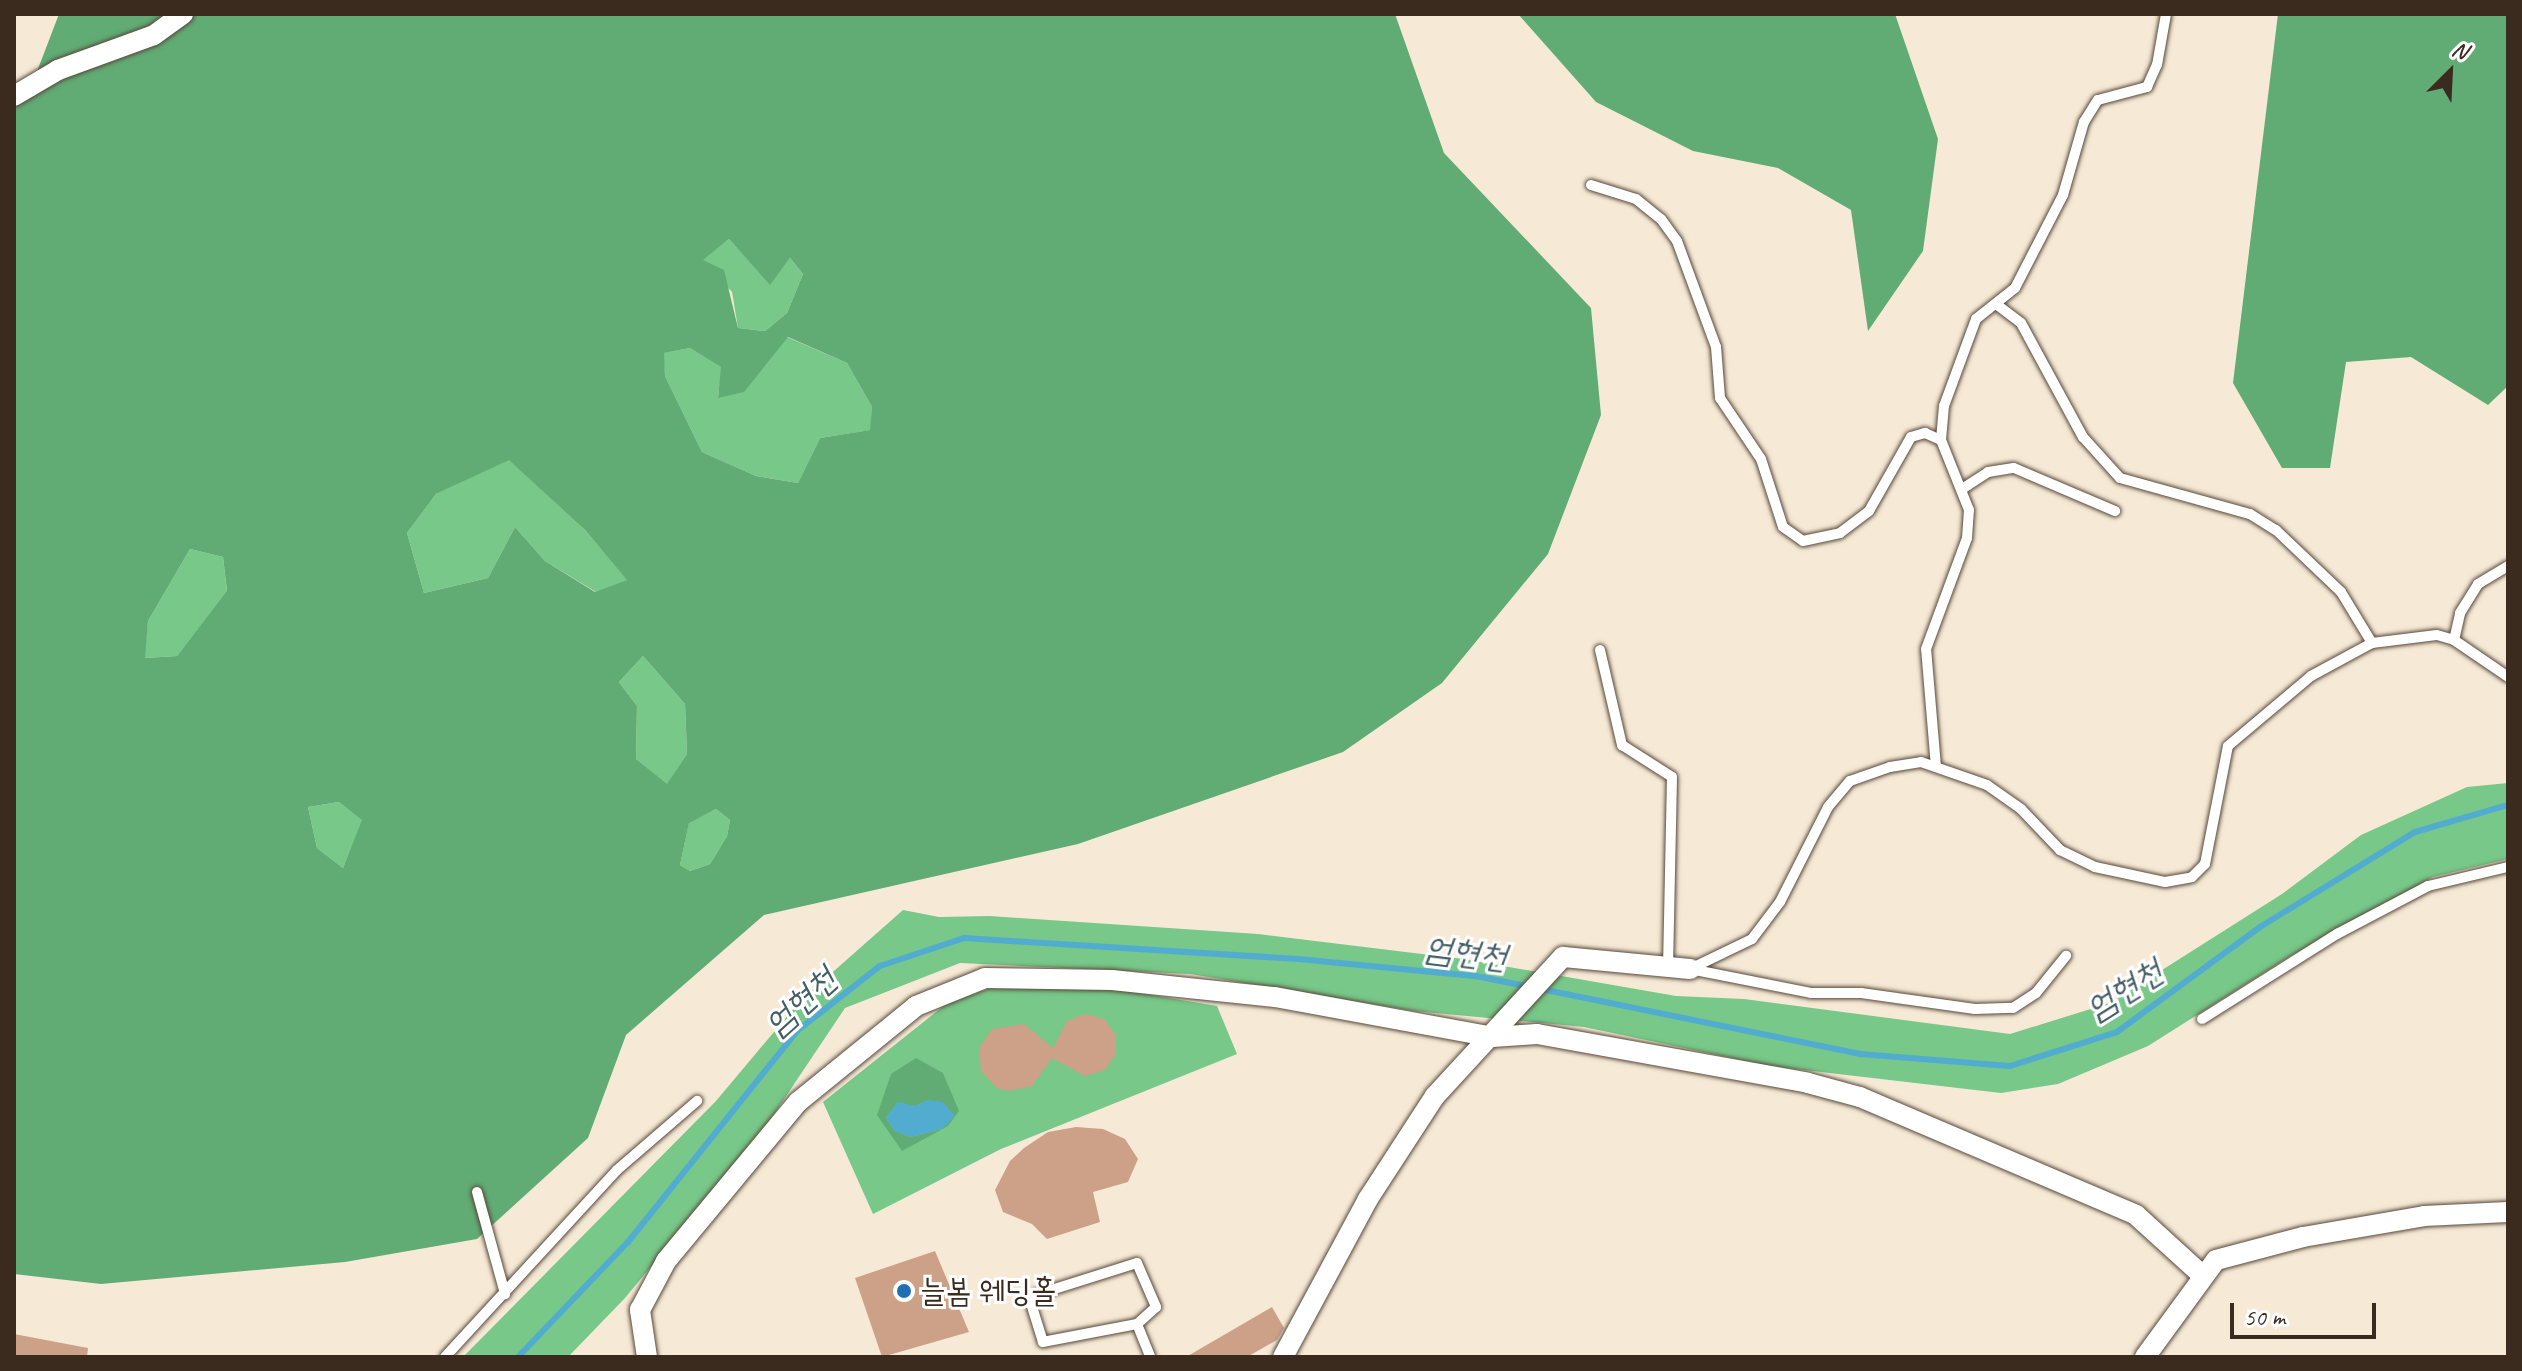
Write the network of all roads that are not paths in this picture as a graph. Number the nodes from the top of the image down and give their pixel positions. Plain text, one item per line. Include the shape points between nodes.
1 (183, 14) edge
2 (2166, 14) edge
3 (14, 96) edge
4 (1591, 185) dead end
5 (1996, 304) junction
6 (1941, 440) junction
7 (1962, 489) junction
8 (2115, 511) dead end
9 (2508, 566) edge
10 (2454, 640) junction
11 (2372, 643) junction
12 (1600, 650) dead end
13 (2508, 677) edge
14 (1936, 767) junction
15 (2508, 867) edge
16 (2066, 956) dead end
17 (1668, 967) junction
18 (1690, 969) junction
19 (2202, 1019) dead end
20 (1492, 1037) junction
21 (697, 1101) dead end
22 (477, 1192) dead end
23 (2508, 1212) edge
24 (2202, 1275) junction
25 (505, 1294) junction
26 (1137, 1324) junction
27 (445, 1357) edge
28 (647, 1357) edge
29 (1150, 1357) edge
30 (1283, 1357) edge
31 (2145, 1357) edge

1 - 3 street via 154,35 58,70
2 - 5 lane via 2157,65 2147,87 2098,100 2084,122 2063,195 2015,288
4 - 6 lane via 1636,199 1677,241 1716,347 1720,398 1761,459 1783,527 1803,541 1840,533 1869,511 1911,437 1925,433
5 - 6 lane via 1976,319 1958,360 1944,406
5 - 11 lane via 2021,323 2083,437 2120,478 2250,514 2276,530 2341,592
6 - 7 lane
7 - 8 lane via 1988,472 2014,468
7 - 14 lane via 1969,510 1967,538 1926,649
9 - 10 lane via 2478,584 2460,613
10 - 11 lane via 2437,635
10 - 13 lane
11 - 14 lane via 2311,676 2228,746 2210,846 2205,864 2192,877 2165,882 2095,867 2060,850 2021,809 1987,785
12 - 17 lane via 1622,745 1672,777
14 - 18 lane via 1921,762 1890,767 1850,781 1828,807 1780,902 1752,939
15 - 19 lane via 2428,886 2337,934
16 - 18 lane via 2036,993 2013,1008 1811,993
17 - 18 street
17 - 20 street via 1563,957
20 - 24 street via 1537,1034 1860,1097 2136,1215
20 - 28 street via 1275,997 1112,980 985,978 949,991 916,1006 844,1061 798,1102 721,1190 666,1261 640,1310
20 - 30 street via 1426,1109 1368,1199
21 - 25 lane via 617,1170
22 - 25 lane
23 - 24 street via 2424,1216 2303,1237 2216,1260
24 - 31 street
25 - 27 lane
26 - 26 lane via 1156,1307 1137,1263 1029,1297 1043,1342
26 - 29 lane

